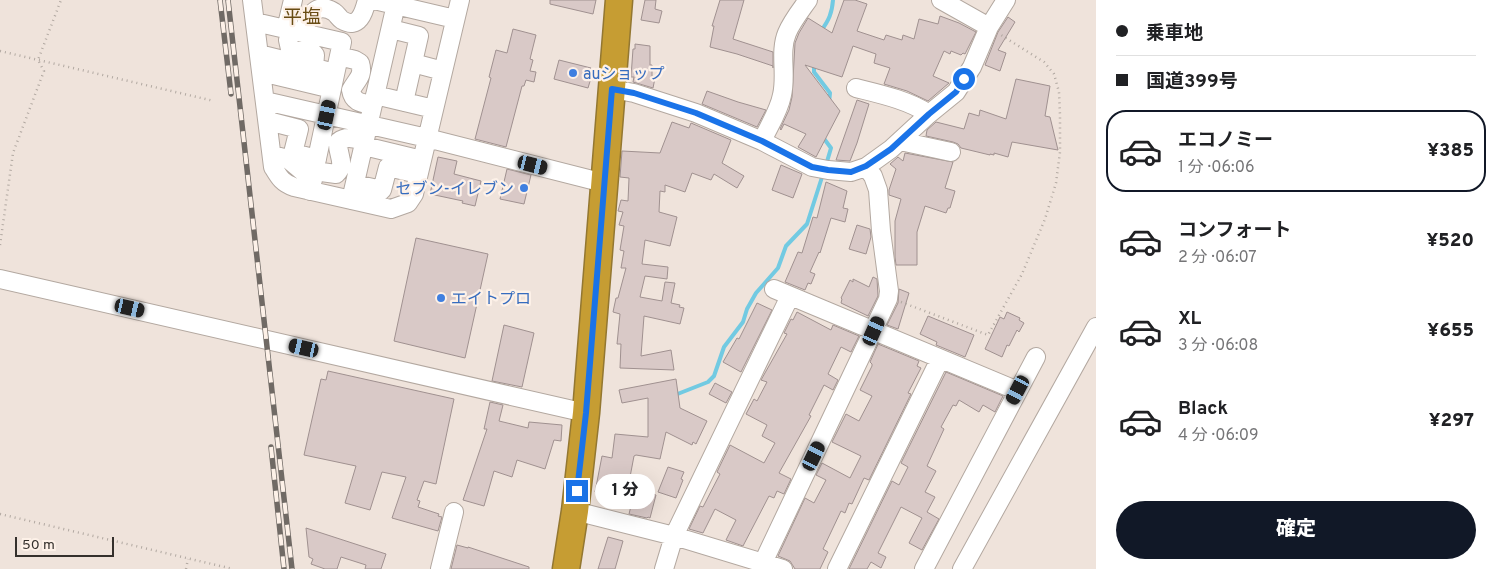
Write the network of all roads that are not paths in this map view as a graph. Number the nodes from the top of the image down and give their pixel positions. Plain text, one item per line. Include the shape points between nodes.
1 (252, 0) edge
2 (293, 0) edge
3 (367, 0) edge
4 (374, 0) edge
5 (460, 0) edge
6 (619, 0) edge
7 (808, 0) edge
8 (941, 0) edge
9 (1006, 0) edge
10 (397, 3) edge
11 (437, 7) edge
12 (455, 19) junction
13 (255, 22) junction
14 (989, 27) junction
15 (391, 29) junction
16 (293, 31) junction
17 (259, 54) junction
18 (413, 63) junction
19 (314, 68) junction
20 (443, 71) junction
21 (261, 72) junction
22 (336, 73) junction
23 (856, 88) dead end
24 (612, 89) junction
25 (374, 100) junction
26 (265, 101) junction
27 (404, 102) junction
28 (434, 109) junction
29 (929, 114) junction
30 (327, 115) junction
31 (268, 121) junction
32 (369, 124) junction
33 (427, 138) junction
34 (762, 141) junction
35 (900, 141) junction
36 (364, 144) junction
37 (952, 152) dead end
38 (866, 166) junction
39 (420, 167) junction
40 (314, 175) junction
41 (604, 183) junction
42 (353, 192) junction
43 (0, 278) edge
44 (1096, 326) edge
45 (874, 331) junction
46 (1036, 357) dead end
47 (940, 359) junction
48 (1018, 390) junction
49 (586, 413) junction
50 (575, 510) junction
51 (454, 512) dead end
52 (674, 536) junction
53 (761, 566) edge
54 (440, 569) edge
55 (566, 569) edge
56 (664, 569) edge
57 (783, 569) edge
58 (837, 569) edge
59 (924, 569) edge
60 (962, 569) edge

1 - 13 street
2 - 16 street
3 - 16 street via 360,18 353,22 342,21 330,9 320,8
4 - 10 street
5 - 12 street
6 - 24 highway
7 - 34 street via 787,32 782,95
8 - 14 street
9 - 14 street
10 - 11 street
10 - 15 street
11 - 12 street
12 - 20 street
13 - 16 street
13 - 17 street
14 - 29 street via 972,67 956,92
15 - 18 street via 419,36
15 - 25 street
16 - 19 street via 288,40 290,49 313,52
16 - 22 street via 342,42
17 - 19 street
17 - 21 street
18 - 20 street
18 - 27 street
19 - 22 street
20 - 28 street
21 - 22 street via 299,87
21 - 26 street
22 - 25 street via 355,60 360,63 362,72 351,90 352,96 356,101
22 - 30 street
23 - 29 street
24 - 34 street via 696,113
24 - 41 highway
25 - 27 street
25 - 32 street
26 - 30 street
26 - 31 street
27 - 28 street
28 - 33 street
29 - 35 street
30 - 32 street
30 - 40 street
31 - 40 street via 299,129 293,153
31 - 40 street via 274,167 285,184
32 - 33 street
32 - 36 street
33 - 39 street
33 - 41 street
34 - 38 street via 817,168 851,172
35 - 37 street
35 - 38 street
36 - 39 street via 392,147
36 - 40 street via 350,138 342,139 338,142 342,160 340,170 336,174
36 - 42 street
38 - 45 street via 878,190 889,296
39 - 42 street via 388,167 382,190
39 - 42 street via 414,194 408,203 400,207 391,210
40 - 42 street
41 - 49 highway
43 - 49 street
44 - 60 street
45 - 47 street
45 - 52 street via 782,292
45 - 53 street
46 - 48 street
47 - 48 street
47 - 58 street
48 - 59 street
49 - 50 highway
50 - 52 street
50 - 55 highway
51 - 54 street
52 - 53 street
52 - 56 street
53 - 57 street

